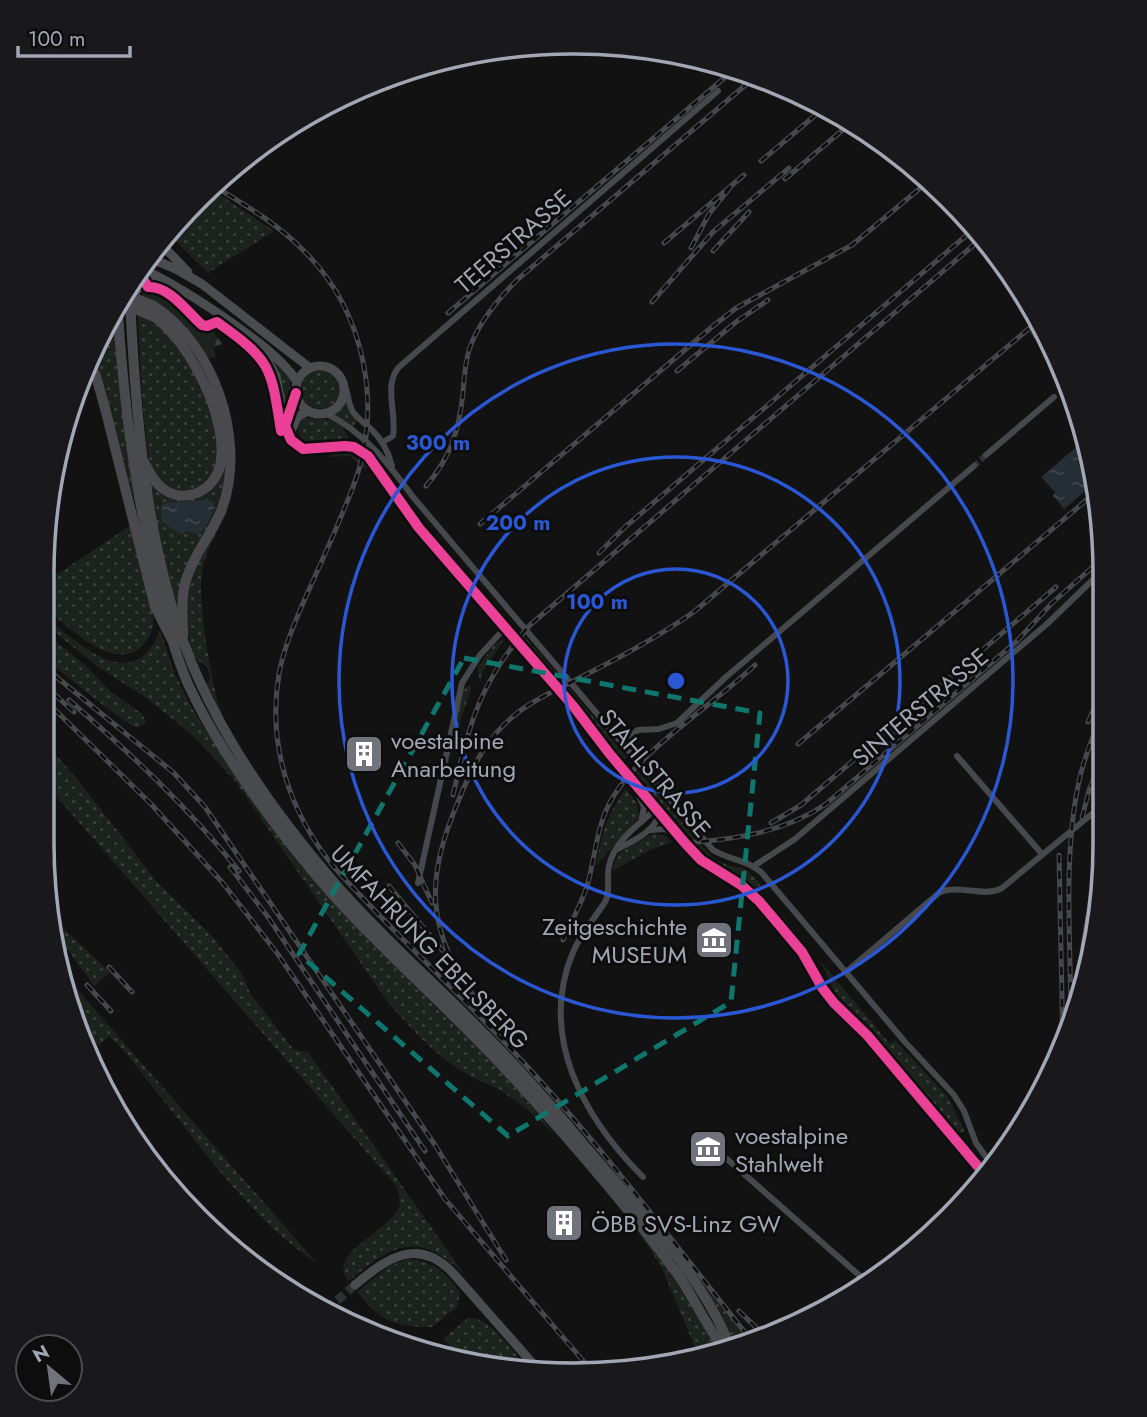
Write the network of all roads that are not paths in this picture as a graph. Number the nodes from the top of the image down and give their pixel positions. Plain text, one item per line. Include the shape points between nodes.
1 (718, 91) dead end
2 (167, 251) edge
3 (159, 262) edge
4 (151, 273) edge
5 (191, 276) junction
6 (158, 277) junction
7 (202, 284) junction
8 (142, 285) edge
9 (192, 297) junction
10 (133, 300) edge
11 (132, 301) edge
12 (129, 306) edge
13 (119, 324) edge
14 (258, 344) junction
15 (269, 352) junction
16 (287, 352) junction
17 (310, 368) junction
18 (95, 374) edge
19 (342, 380) junction
20 (297, 382) junction
21 (296, 393) junction
22 (1054, 397) dead end
23 (308, 411) junction
24 (326, 413) junction
25 (285, 426) junction
26 (289, 436) junction
27 (383, 442) junction
28 (986, 455) tunnel mouth
29 (143, 460) junction
30 (974, 466) tunnel mouth
31 (393, 470) junction
32 (1093, 580) edge
33 (506, 627) junction
34 (178, 639) junction
35 (621, 741) junction
36 (957, 756) dead end
37 (632, 781) junction
38 (658, 811) junction
39 (1093, 813) edge
40 (640, 822) junction
41 (646, 832) junction
42 (680, 837) junction
43 (616, 850) junction
44 (1042, 854) junction
45 (754, 866) junction
46 (418, 883) dead end
47 (846, 971) junction
48 (987, 1158) edge
49 (727, 1159) dead end
50 (979, 1168) edge
51 (643, 1177) dead end
52 (860, 1276) edge
53 (355, 1285) tunnel mouth
54 (727, 1339) edge
55 (719, 1341) edge
56 (529, 1361) edge

1 - 27 street, TEERSTRASSE via 395,371 390,388 393,436
2 - 5 street
3 - 5 street
4 - 6 street
5 - 7 street
6 - 8 street
6 - 9 street
7 - 9 street
7 - 16 street
9 - 14 street
10 - 34 highway, bridge via 154,306 183,330 219,394 228,434 227,493 184,587
11 - 29 highway, bridge via 169,328 185,348 216,418 221,459 212,483 188,495 164,489
12 - 29 main road, UMFAHRUNG EBELSBERG
13 - 34 main road, UMFAHRUNG EBELSBERG via 136,479 153,564
14 - 15 street
14 - 25 street via 276,376
15 - 16 street
15 - 20 street via 288,367
16 - 17 street
17 - 19 street via 327,366
17 - 20 street
18 - 34 highway via 155,607
19 - 24 street via 342,399
19 - 27 street via 355,414
20 - 21 street
21 - 23 street
21 - 25 street
22 - 28 street
23 - 24 street
23 - 26 street via 297,416
24 - 31 street via 347,425
25 - 26 street
26 - 33 street, STAHLSTRASSE via 303,449 345,446 368,456 413,520
27 - 31 street
29 - 34 main road, UMFAHRUNG EBELSBERG
30 - 35 street via 677,723 638,730
31 - 35 street
32 - 45 street, SINTERSTRASSE via 806,830
33 - 37 street, STAHLSTRASSE
33 - 46 street via 461,683
34 - 54 main road, UMFAHRUNG EBELSBERG via 219,721 301,842 366,918 560,1116 687,1271
34 - 55 main road, UMFAHRUNG EBELSBERG via 188,684 211,727 301,857 360,925 544,1111 680,1277
35 - 45 street via 713,850
36 - 44 street
37 - 38 street, STAHLSTRASSE
37 - 40 street via 644,807
38 - 40 street
38 - 41 street via 658,820
38 - 42 street, STAHLSTRASSE
39 - 44 street
40 - 43 street
41 - 42 street via 665,829
41 - 43 street
42 - 50 street, STAHLSTRASSE via 701,860 759,901 802,952 834,1003 867,1035
43 - 51 street via 608,869 607,899 583,932 566,970 560,1030 576,1085 607,1136
44 - 47 street via 996,891 940,892
45 - 47 street
47 - 48 street via 954,1095
49 - 52 street
53 - 56 street via 401,1254 439,1261

